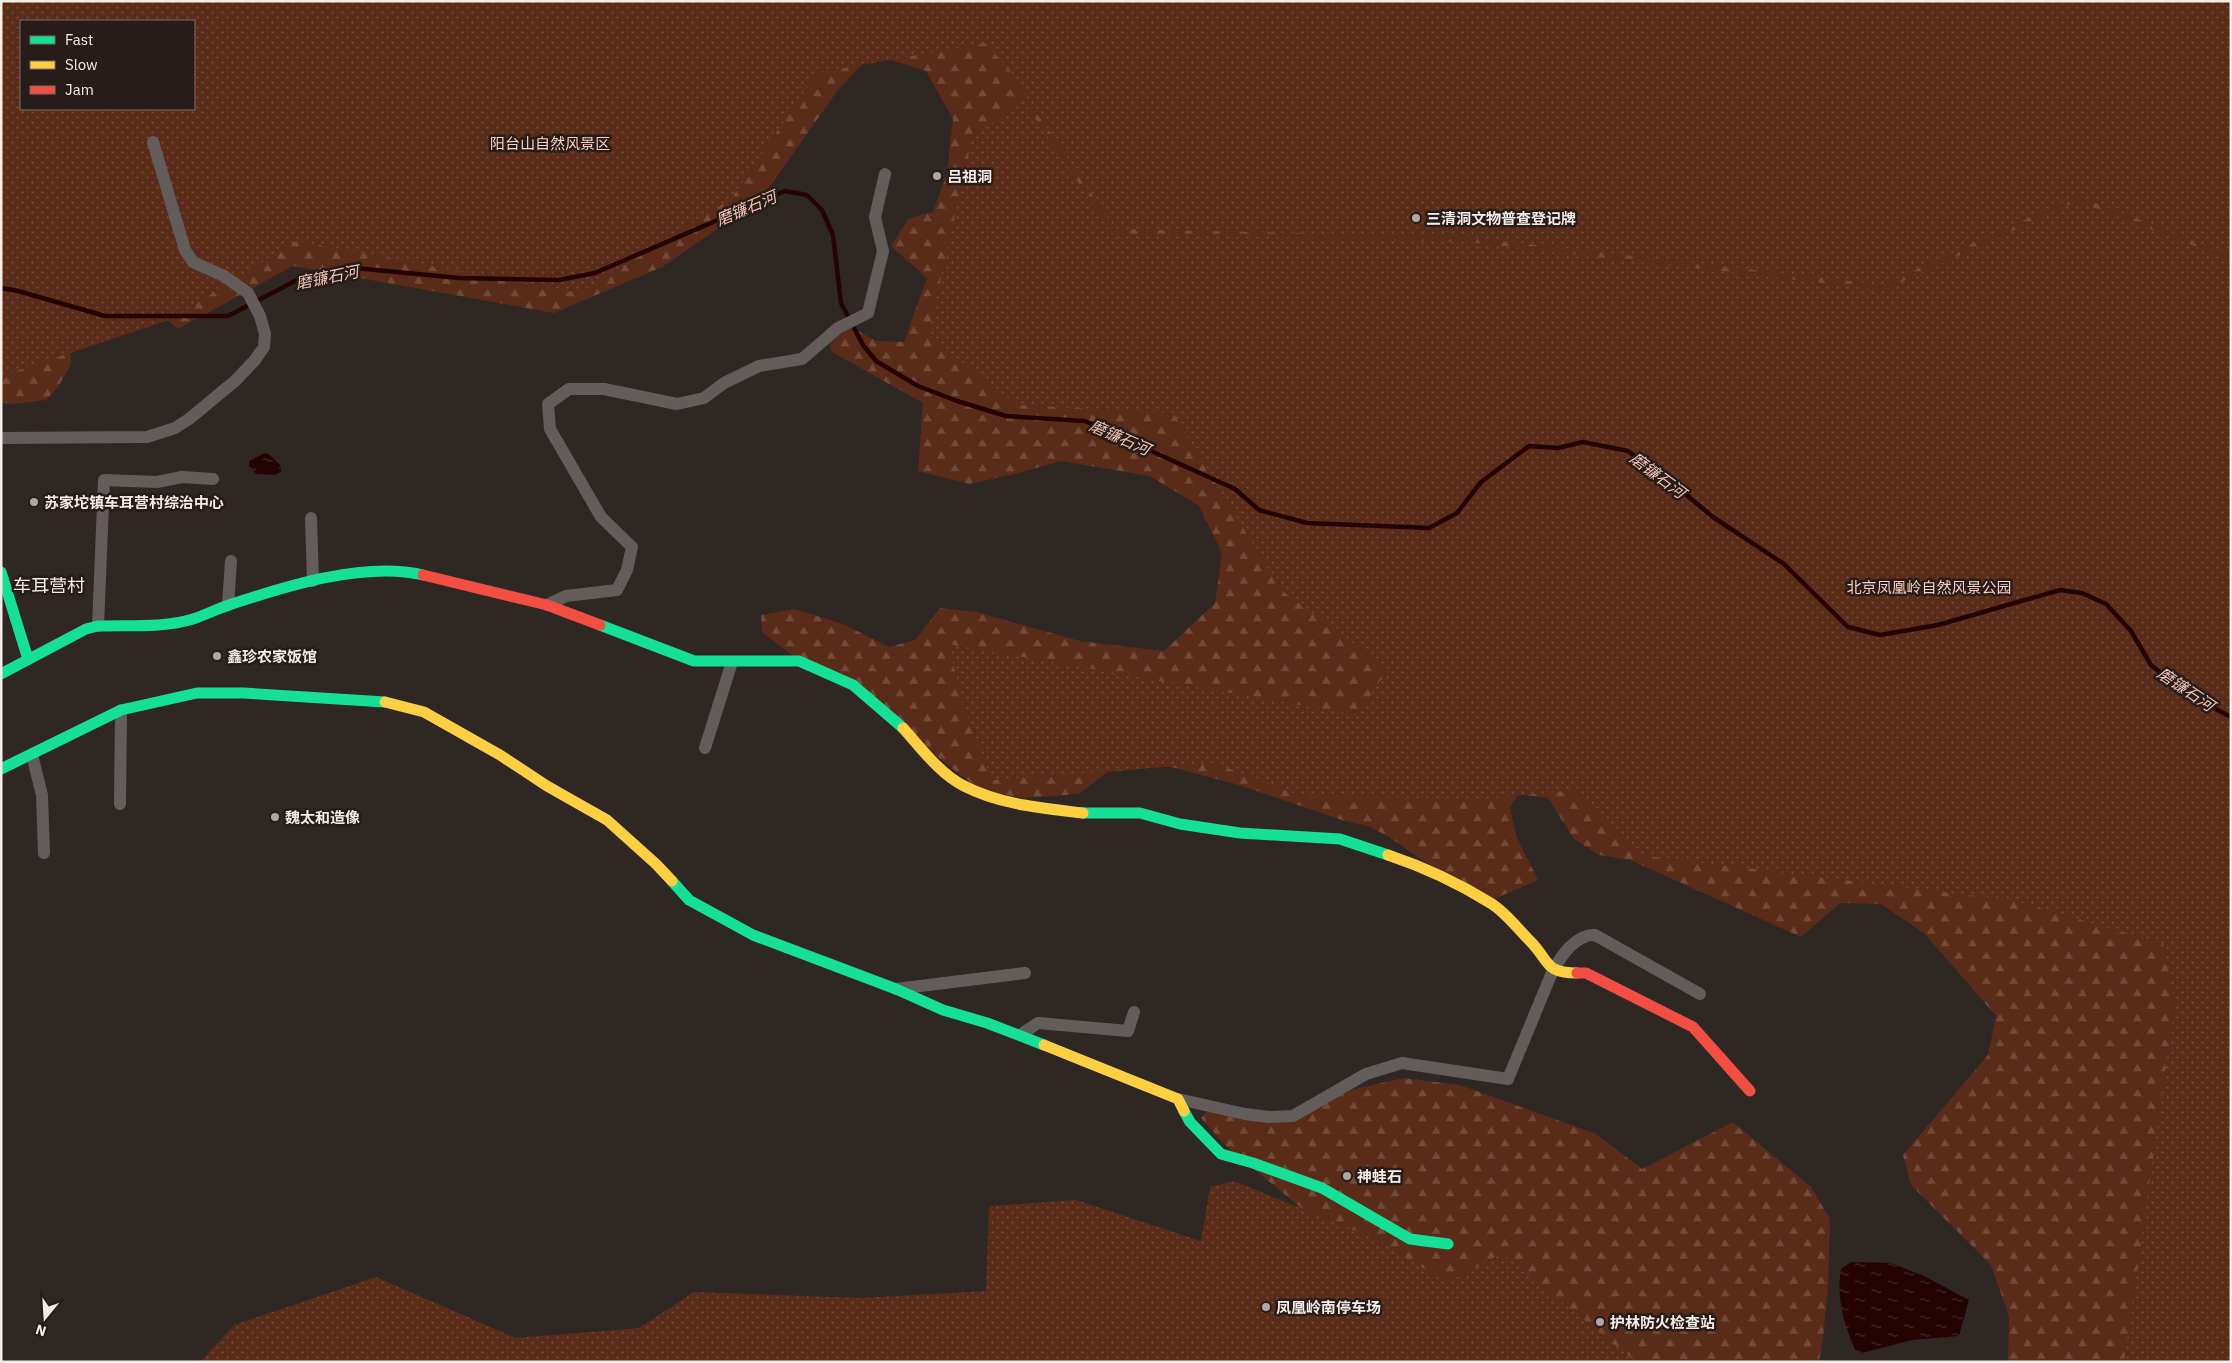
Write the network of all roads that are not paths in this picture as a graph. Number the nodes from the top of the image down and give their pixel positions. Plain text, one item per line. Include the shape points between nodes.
1 (153, 142) dead end
2 (885, 174) dead end
3 (1, 438) edge
4 (213, 479) dead end
5 (311, 518) dead end
6 (230, 561) dead end
7 (1, 572) edge
8 (313, 581) junction
9 (228, 605) junction
10 (547, 605) junction
11 (98, 626) junction
12 (28, 659) junction
13 (732, 662) junction
14 (1, 674) edge
15 (121, 710) junction
16 (704, 748) dead end
17 (32, 755) junction
18 (1, 769) edge
19 (120, 804) dead end
20 (44, 853) dead end
21 (1553, 970) junction
22 (1025, 973) dead end
23 (896, 988) junction
24 (1700, 994) dead end
25 (1134, 1012) dead end
26 (1020, 1035) junction
27 (1750, 1091) dead end
28 (1178, 1099) junction
29 (1448, 1244) dead end

1 - 3 street via 185,250 193,262 224,276 248,293 265,334 264,347 235,381 175,428 147,437
2 - 10 street via 875,217 883,251 868,313 842,326 802,359 759,366 724,383 704,398 677,404 604,389 569,389 548,404 550,429 601,518 632,547 627,570 617,590 566,596
4 - 11 street via 104,480
5 - 8 street
6 - 9 street
7 - 12 street
8 - 9 street
8 - 10 street via 358,572 406,570
9 - 11 street via 173,624
10 - 13 street via 694,661
11 - 12 street
12 - 14 street
13 - 16 street
13 - 21 street via 799,661 853,685 898,722 934,763 962,786 1011,804 1084,813 1140,813 1180,824 1240,833 1340,839 1421,866 1493,905 1530,941
15 - 17 street
15 - 19 street
15 - 23 street via 197,693 243,693 378,700 424,712 607,820 656,864 689,900 753,935
17 - 18 street
17 - 20 street via 42,795
21 - 24 street via 1575,942 1595,935
21 - 27 street via 1560,973 1586,972 1693,1027
21 - 28 street via 1508,1079 1402,1063 1366,1074 1293,1116 1245,1114
22 - 23 street
23 - 26 street via 943,1010
25 - 26 street via 1128,1030 1038,1024
26 - 28 street
28 - 29 street via 1190,1122 1221,1154 1322,1188 1410,1239

